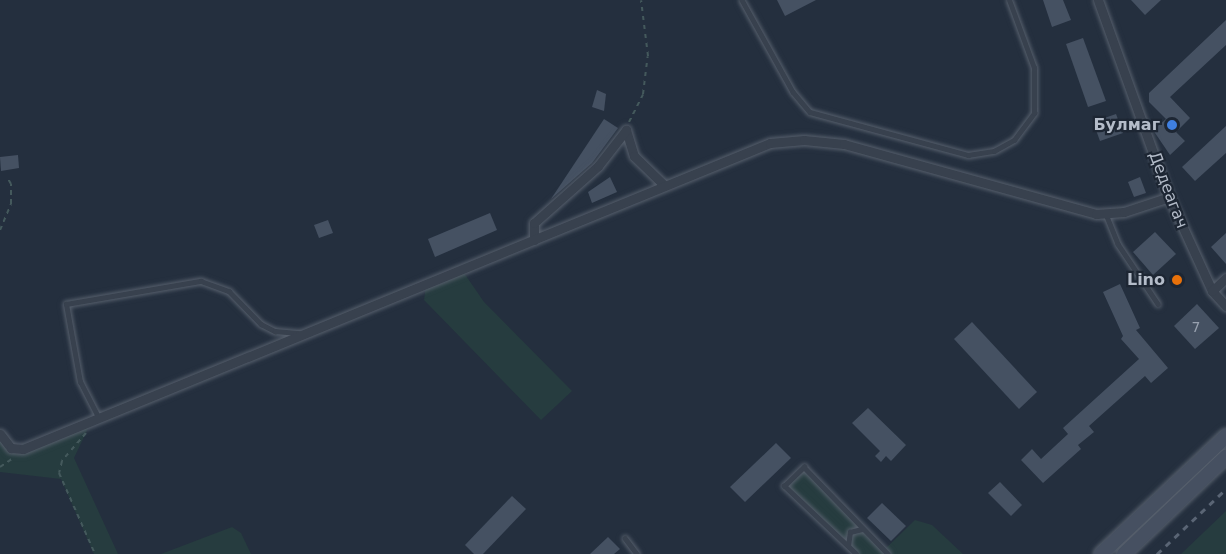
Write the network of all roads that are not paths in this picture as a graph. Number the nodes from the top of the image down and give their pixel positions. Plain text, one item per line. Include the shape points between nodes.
1 (742, 0) edge
2 (1009, 0) edge
3 (1098, 0) edge
4 (664, 185) junction
5 (1169, 197) junction
6 (1106, 214) junction
7 (534, 240) junction
8 (1226, 278) edge
9 (1212, 291) junction
10 (1158, 304) dead end
11 (1226, 306) edge
12 (308, 334) junction
13 (95, 419) junction
14 (0, 434) edge
15 (1226, 436) edge
16 (1226, 457) edge
17 (864, 530) junction
18 (625, 538) dead end
19 (849, 547) junction
20 (638, 554) edge
21 (856, 554) edge
22 (888, 554) edge
23 (1101, 554) edge
24 (1124, 554) edge

1 - 2 lane via 793,92 810,112 968,155 994,151 1014,140 1034,113 1034,68
3 - 5 street, Дедеагач
4 - 6 street via 770,143 804,140 844,144
4 - 7 street
4 - 7 street via 634,156 626,129 598,166 534,223
5 - 6 street
5 - 9 street, Дедеагач
6 - 10 lane via 1118,244
7 - 12 street
8 - 9 street
9 - 11 street, Дедеагач
12 - 13 street
12 - 13 lane via 275,331 261,324 229,291 201,281 66,304 80,382
13 - 14 street via 23,449 11,448
15 - 23 main road
16 - 24 main road
17 - 19 lane via 850,532
17 - 19 lane via 804,467 784,486
17 - 22 lane
18 - 20 lane
19 - 21 lane

